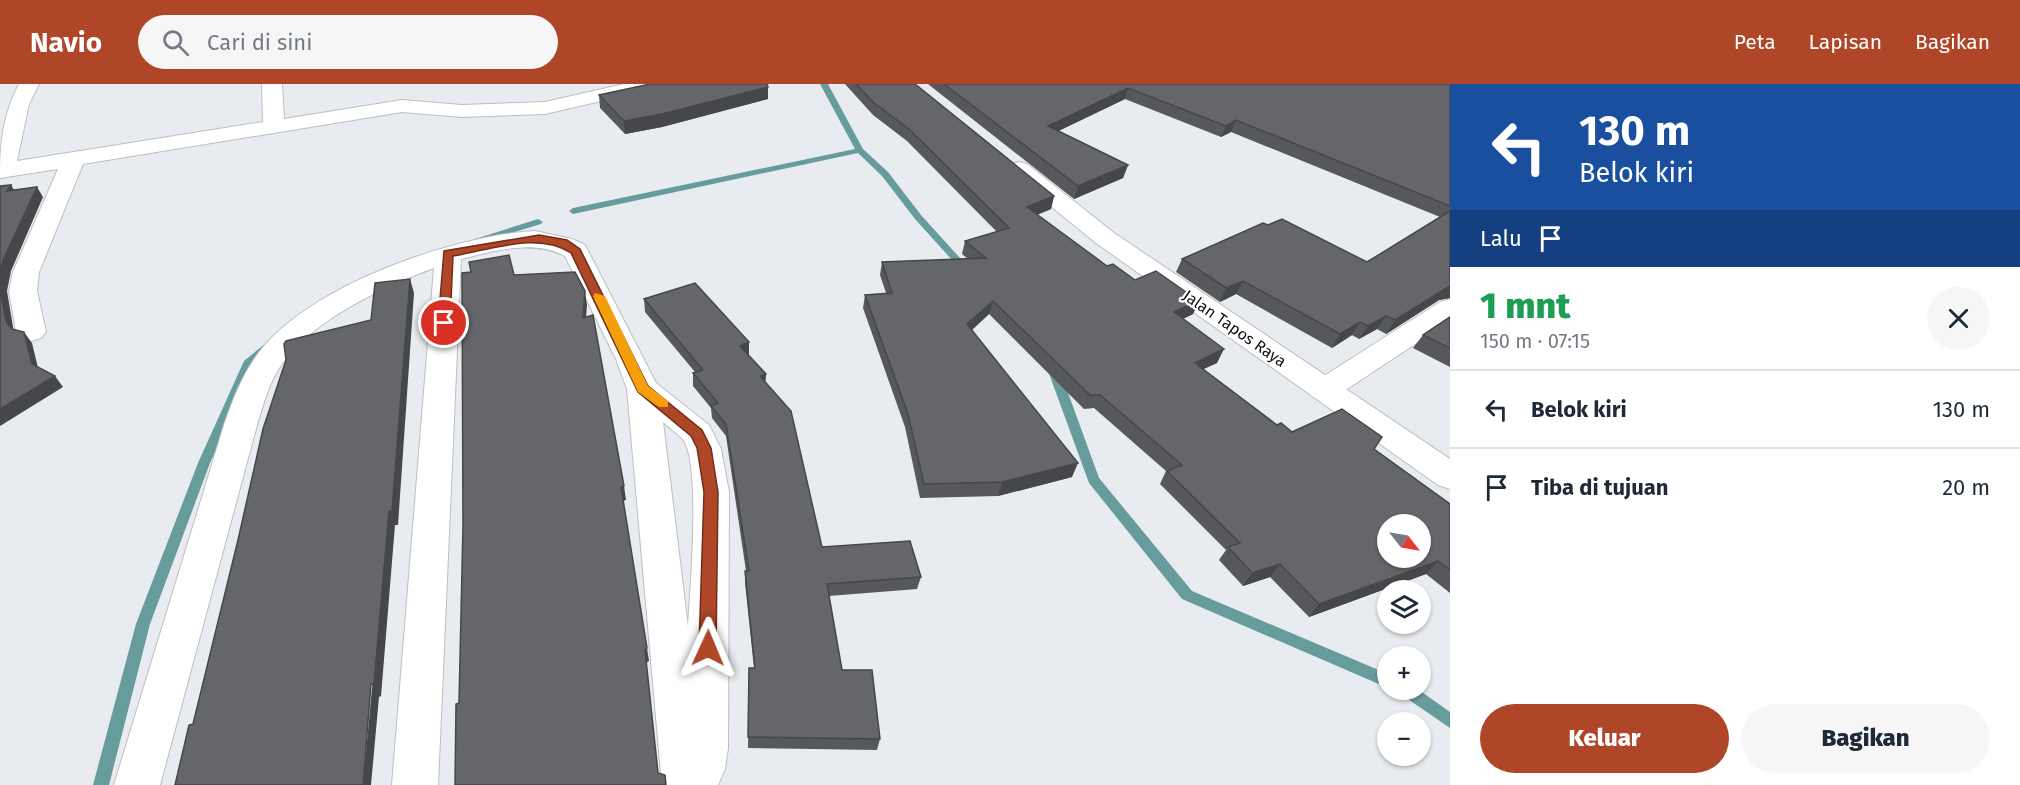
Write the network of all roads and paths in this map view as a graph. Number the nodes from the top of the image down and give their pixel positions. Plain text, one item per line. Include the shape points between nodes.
1 (29, 84) edge
2 (272, 84) edge
3 (650, 84) edge
4 (274, 127) junction
5 (997, 152) edge
6 (73, 160) junction
7 (2, 171) edge
8 (448, 254) junction
9 (1450, 308) edge
10 (31, 332) dead end
11 (643, 388) junction
12 (1323, 390) junction
13 (1450, 476) edge
14 (137, 785) edge
15 (415, 785) edge
16 (685, 785) edge
17 (695, 785) edge

1 - 7 street via 19,104
2 - 4 street
3 - 4 street via 545,108 462,111 406,105
4 - 6 street
5 - 12 street, Jalan Tapos Raya via 1105,238
6 - 7 street
6 - 10 street via 25,278 23,288
8 - 11 street via 539,238 563,242 576,251
8 - 14 street via 347,298 312,320 270,358 256,384 235,449
8 - 15 street
9 - 12 street
11 - 16 street
11 - 17 street via 697,433 704,448 711,492 706,748
12 - 13 street, Jalan Tapos Raya

